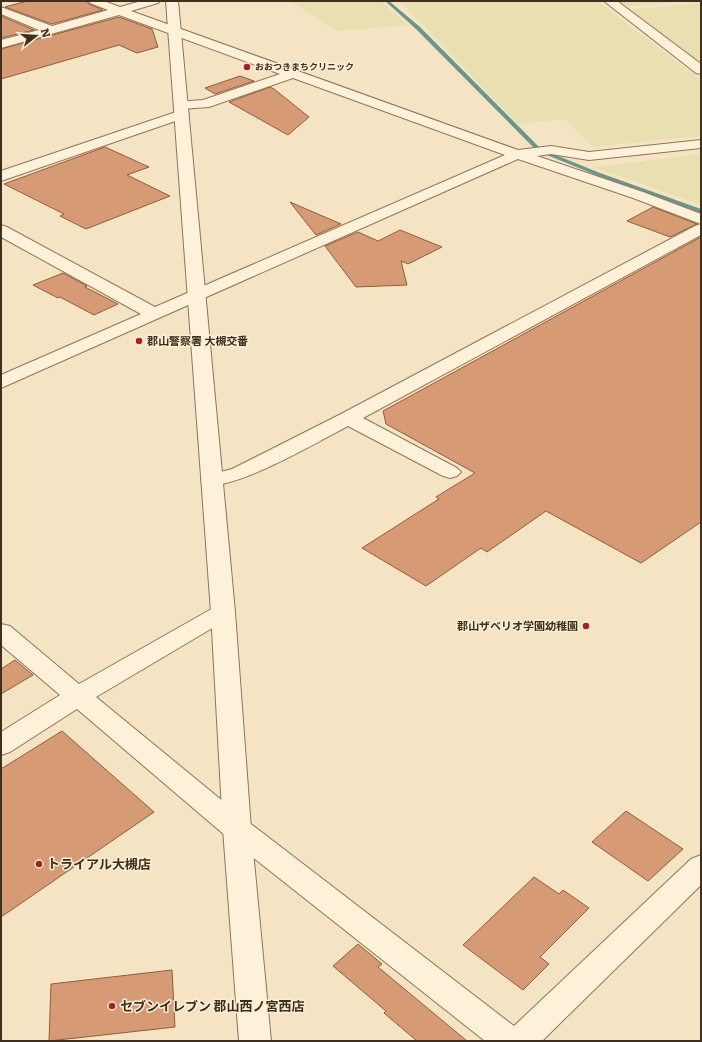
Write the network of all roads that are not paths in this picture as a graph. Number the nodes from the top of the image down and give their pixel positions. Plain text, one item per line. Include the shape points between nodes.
1 (94, 1) edge
2 (154, 1) edge
3 (172, 1) edge
4 (610, 1) edge
5 (1, 10) edge
6 (120, 10) junction
7 (51, 30) junction
8 (175, 32) junction
9 (1, 44) edge
10 (701, 70) edge
11 (294, 74) junction
12 (181, 109) junction
13 (701, 144) edge
14 (524, 153) junction
15 (1, 176) edge
16 (701, 219) edge
17 (701, 229) edge
18 (1, 230) edge
19 (197, 296) junction
20 (154, 314) junction
21 (1, 382) edge
22 (348, 418) junction
23 (450, 472) dead end
24 (212, 480) junction
25 (223, 612) junction
26 (1, 632) edge
27 (78, 696) junction
28 (1, 745) edge
29 (238, 829) junction
30 (701, 867) edge
31 (255, 1041) edge
32 (509, 1041) edge
33 (520, 1041) edge

1 - 6 street
2 - 6 street
3 - 8 street
4 - 10 street
5 - 7 street
6 - 7 street
6 - 8 street
7 - 9 street
8 - 11 street
8 - 12 street
11 - 12 street via 204,104
11 - 14 street
12 - 15 street
12 - 19 street
13 - 14 street via 589,156 551,150
14 - 16 street via 584,178
14 - 19 street
17 - 22 street
18 - 20 street
19 - 20 street
19 - 24 street
20 - 21 street
22 - 23 street
22 - 24 street via 239,473
24 - 25 street
25 - 27 street
25 - 29 street
26 - 27 street
27 - 28 street
27 - 29 street
29 - 31 street
29 - 32 street
30 - 33 street

